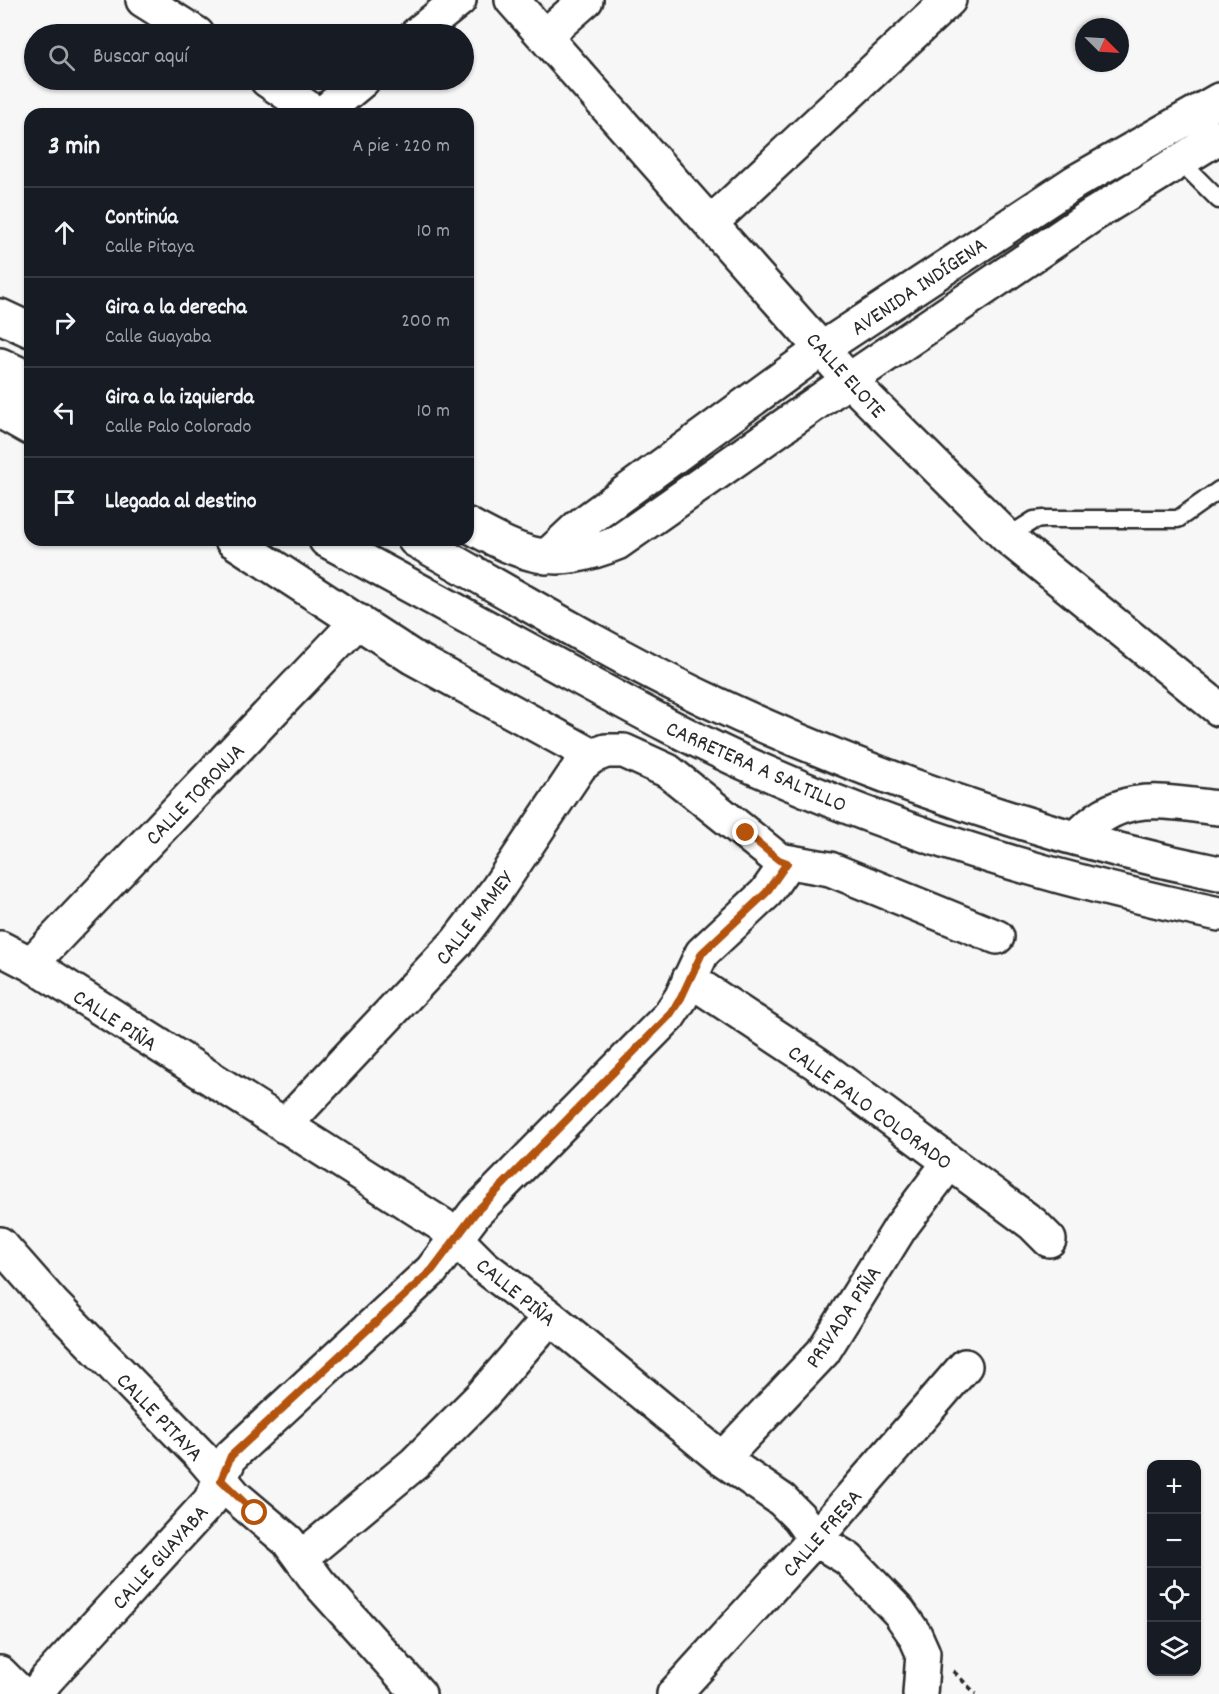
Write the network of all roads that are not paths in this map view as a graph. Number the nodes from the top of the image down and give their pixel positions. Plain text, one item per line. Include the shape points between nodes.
1 (142, 0) edge
2 (459, 0) edge
3 (512, 0) edge
4 (586, 0) edge
5 (949, 0) edge
6 (180, 24) edge
7 (429, 24) edge
8 (546, 35) junction
9 (283, 90) edge
10 (350, 90) edge
11 (1219, 100) edge
12 (311, 108) edge
13 (328, 108) edge
14 (1162, 131) junction
15 (1219, 137) edge
16 (1179, 160) junction
17 (1219, 200) edge
18 (712, 222) junction
19 (0, 316) edge
20 (24, 327) edge
21 (823, 348) junction
22 (22, 374) edge
23 (849, 380) junction
24 (0, 404) edge
25 (0, 411) edge
26 (24, 425) edge
27 (1219, 490) edge
28 (474, 528) edge
29 (1007, 537) junction
30 (241, 546) edge
31 (337, 546) edge
32 (426, 546) edge
33 (546, 557) junction
34 (358, 621) junction
35 (1219, 709) edge
36 (685, 735) junction
37 (593, 756) junction
38 (668, 771) junction
39 (1219, 808) edge
40 (1077, 838) junction
41 (787, 863) junction
42 (1219, 873) edge
43 (1219, 914) edge
44 (997, 937) dead end
45 (0, 948) edge
46 (31, 964) junction
47 (688, 979) junction
48 (284, 1126) junction
49 (949, 1163) junction
50 (456, 1237) junction
51 (1049, 1240) dead end
52 (0, 1244) edge
53 (550, 1317) junction
54 (965, 1366) dead end
55 (722, 1459) junction
56 (221, 1480) junction
57 (815, 1539) junction
58 (301, 1558) junction
59 (0, 1673) edge
60 (21, 1694) edge
61 (36, 1694) edge
62 (419, 1694) edge
63 (674, 1694) edge
64 (920, 1694) edge

1 - 6 street
2 - 7 street
3 - 8 street, CALLE ELOTE
4 - 8 street
5 - 18 street
8 - 18 street, CALLE ELOTE
9 - 12 street
10 - 13 street
11 - 14 street, AVENIDA INDÍGENA
14 - 16 street
14 - 21 street, AVENIDA INDÍGENA via 1066,188
15 - 16 street, AVENIDA INDÍGENA
16 - 17 lane
16 - 23 street, AVENIDA INDÍGENA
18 - 21 street, CALLE ELOTE
19 - 20 street
21 - 23 street, CALLE ELOTE
21 - 33 street, AVENIDA INDÍGENA via 578,527
22 - 24 street
23 - 29 street, CALLE ELOTE
23 - 33 street, AVENIDA INDÍGENA via 617,543 590,554
25 - 26 street
27 - 29 lane via 1178,519 1034,520
28 - 33 street, AVENIDA INDÍGENA via 511,549
29 - 35 street, CALLE ELOTE
30 - 34 street
31 - 36 street, CARRETERA A SALTILLO
32 - 40 street, CARRETERA A SALTILLO via 703,698 791,738 887,778
34 - 37 street via 412,657
34 - 46 street, CALLE TORONJA
36 - 38 street
36 - 43 street, CARRETERA A SALTILLO via 873,817 1065,877
37 - 38 street via 624,751
37 - 48 street, CALLE MAMEY via 580,766 457,942
38 - 41 street via 714,811
39 - 40 street via 1149,800 1130,803 1090,822
40 - 42 street, CARRETERA A SALTILLO
41 - 44 street via 830,869
41 - 47 street, CALLE GUAYABA via 766,893 702,953
45 - 46 street, CALLE PIÑA
46 - 48 street, CALLE PIÑA
47 - 49 street, CALLE PALO COLORADO via 816,1063
47 - 50 street, CALLE GUAYABA via 669,1016
48 - 50 street, CALLE PIÑA
49 - 51 street, CALLE PALO COLORADO
49 - 55 street, PRIVADA PIÑA via 900,1228 823,1352
50 - 53 street, CALLE PIÑA via 482,1265
50 - 56 street, CALLE GUAYABA via 432,1270 231,1456
52 - 56 street, CALLE PITAYA
53 - 55 street, CALLE PIÑA
53 - 58 street via 481,1397 415,1462
54 - 57 street, CALLE FRESA
55 - 57 street, CALLE PIÑA via 782,1500
56 - 58 street, CALLE PITAYA via 288,1541
56 - 61 street, CALLE GUAYABA via 210,1501
57 - 63 street, CALLE FRESA
57 - 64 street, CALLE PIÑA via 848,1559 899,1612 915,1635 923,1653
58 - 62 street, CALLE PITAYA
59 - 60 street

